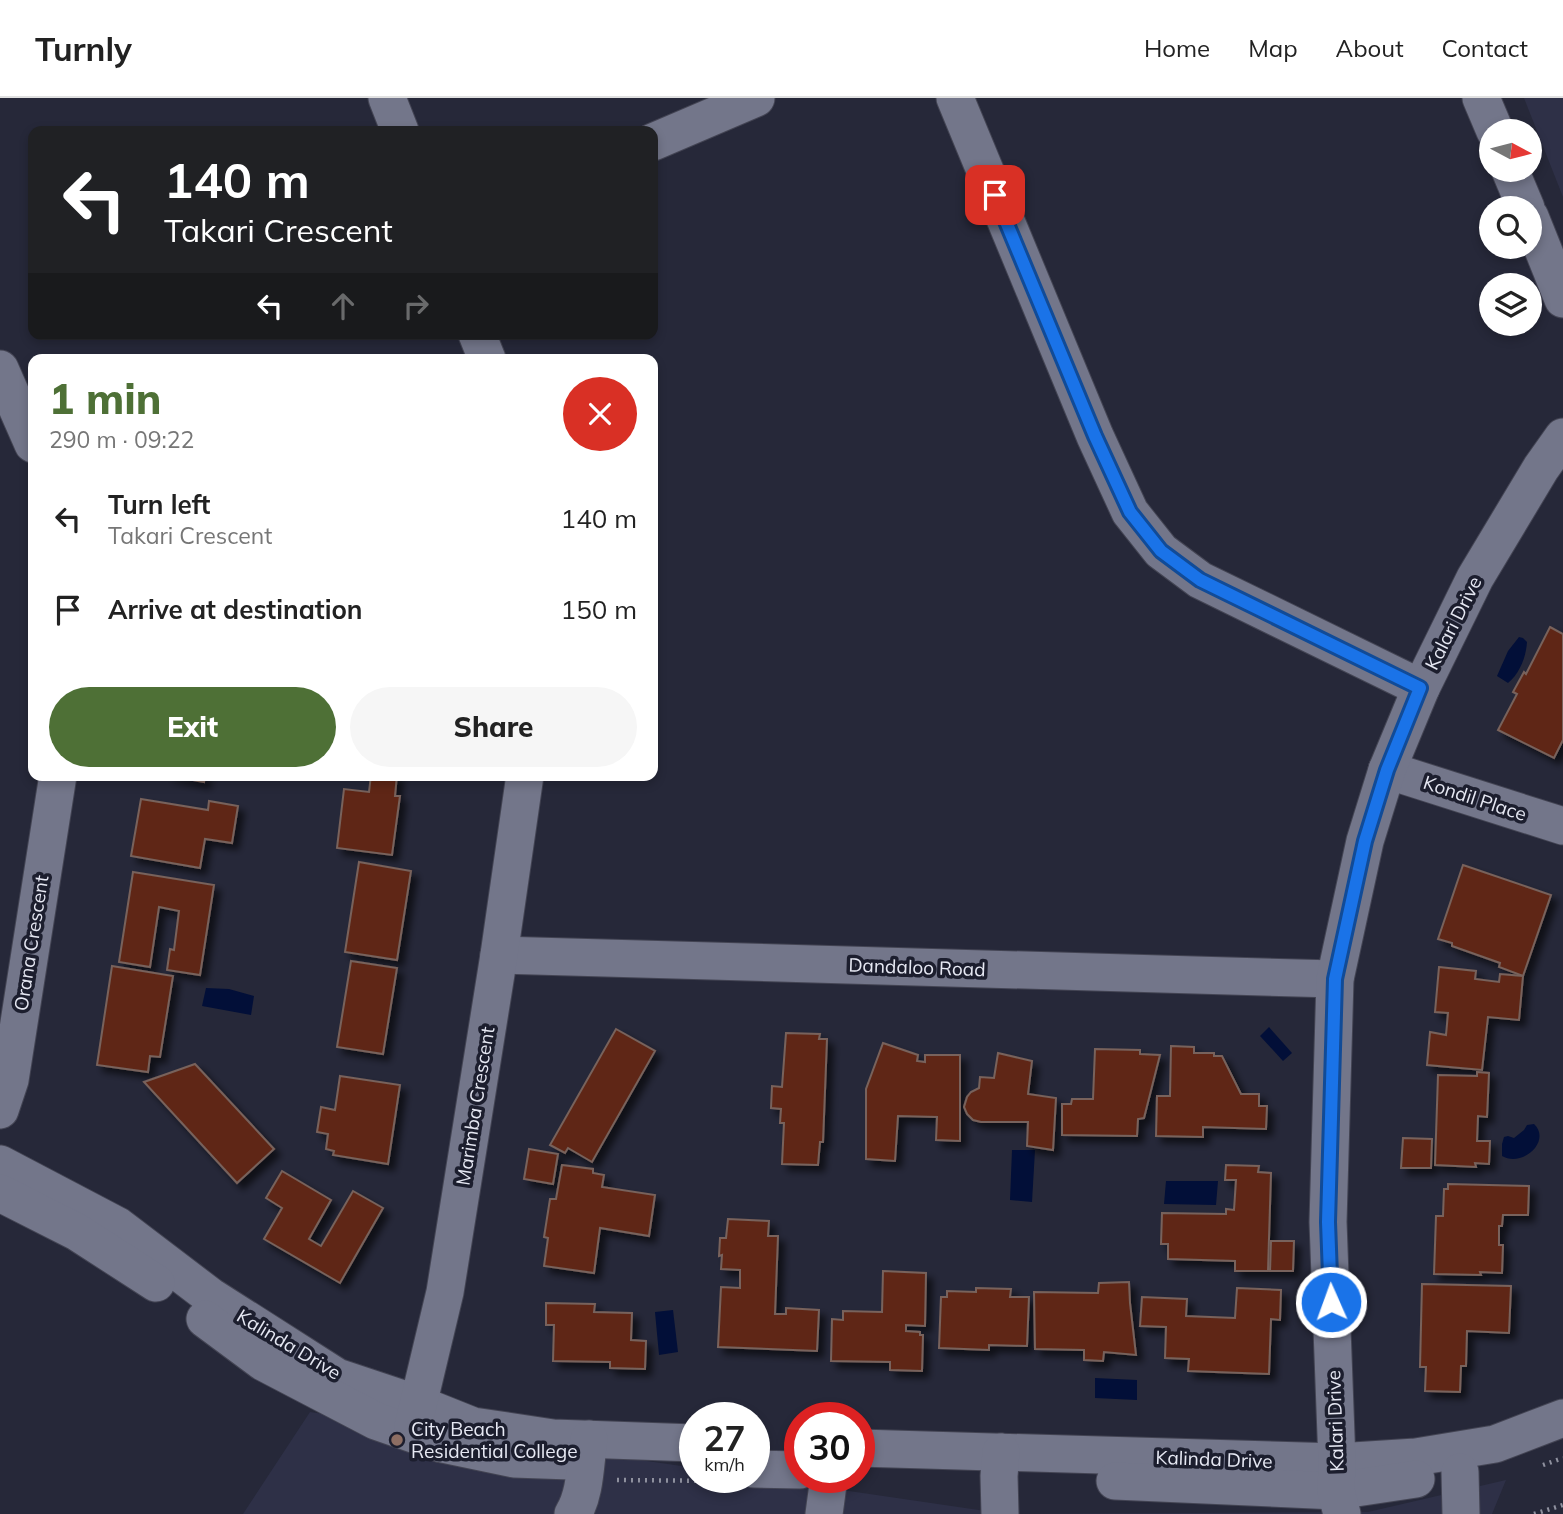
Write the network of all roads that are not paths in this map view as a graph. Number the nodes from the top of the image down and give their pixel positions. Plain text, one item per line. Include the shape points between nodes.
1 (387, 98) edge
2 (756, 98) edge
3 (955, 98) edge
4 (1481, 98) edge
5 (1490, 119) edge
6 (398, 126) edge
7 (658, 140) edge
8 (1542, 247) edge
9 (1563, 299) edge
10 (0, 369) edge
11 (28, 433) edge
12 (1563, 437) edge
13 (1420, 688) junction
14 (1387, 770) junction
15 (57, 781) edge
16 (523, 781) edge
17 (1563, 826) edge
18 (499, 955) junction
19 (1335, 979) junction
20 (0, 1110) edge
21 (0, 1164) edge
22 (0, 1193) edge
23 (1563, 1418) edge
24 (415, 1419) junction
25 (1563, 1443) edge
26 (679, 1444) edge
27 (875, 1450) edge
28 (587, 1451) junction
29 (1000, 1464) junction
30 (679, 1465) edge
31 (875, 1471) edge
32 (1460, 1472) junction
33 (1338, 1489) edge
34 (827, 1493) edge
35 (573, 1514) edge
36 (824, 1514) edge
37 (1000, 1514) edge
38 (1461, 1514) edge

1 - 6 street
2 - 7 street
3 - 13 street via 1130,512 1161,551 1200,580
4 - 5 street
8 - 9 street
10 - 11 street
12 - 13 street, Kalari Drive via 1475,578
13 - 14 street, Kalari Drive
14 - 17 street, Kondil Place
14 - 19 street, Kalari Drive via 1365,841
15 - 20 street, Orana Crescent via 10,1080
16 - 18 street, Marimba Crescent
18 - 19 street, Dandaloo Road
18 - 24 street, Marimba Crescent via 445,1292
19 - 33 street, Kalari Drive via 1328,1222
21 - 24 street, Kalinda Drive via 118,1226 210,1296 337,1377
22 - 24 street, Kalinda Drive via 77,1231 263,1362 376,1421
23 - 33 street, Kalinda Drive via 1495,1444 1416,1457
24 - 28 street, Kalinda Drive via 553,1438
25 - 32 street, Kalinda Drive
26 - 28 street, Kalinda Drive
27 - 29 street, Kalinda Drive
28 - 30 street, Kalinda Drive
28 - 35 street via 582,1490
29 - 31 street, Kalinda Drive
29 - 33 street, Kalinda Drive
29 - 37 street
32 - 33 street, Kalinda Drive
32 - 38 street
34 - 36 street

